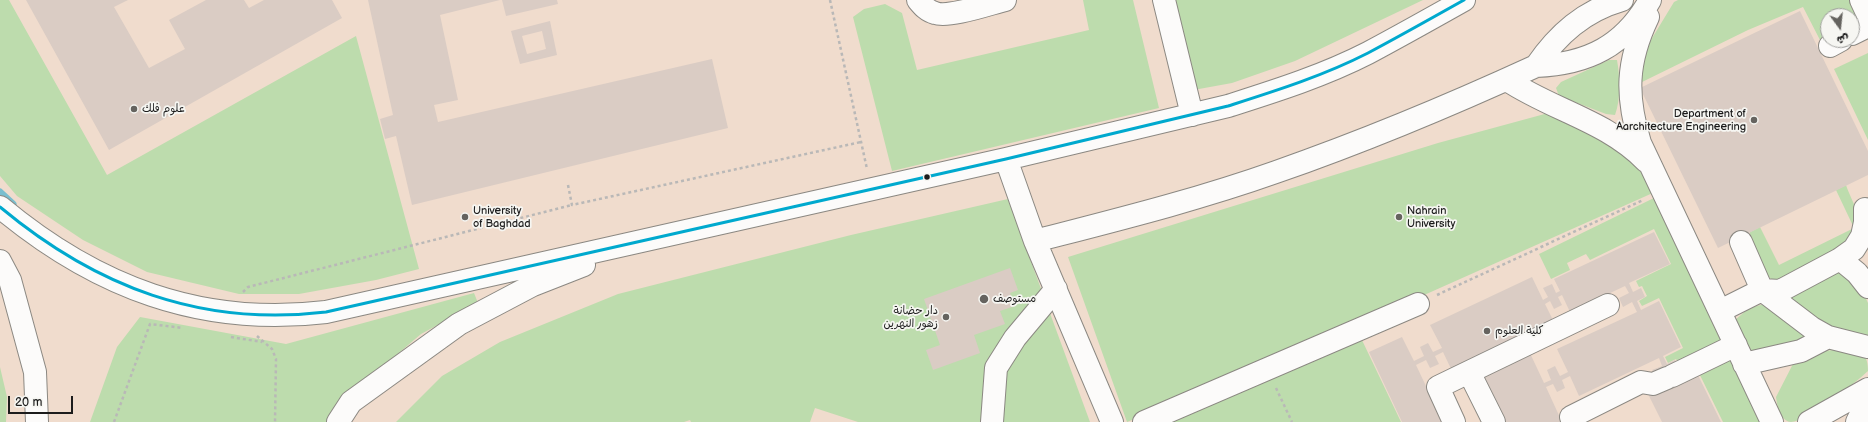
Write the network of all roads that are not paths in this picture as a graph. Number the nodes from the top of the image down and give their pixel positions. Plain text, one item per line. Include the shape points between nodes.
1 (918, 0) edge
2 (1005, 0) edge
3 (1164, 0) edge
4 (1464, 0) edge
5 (1622, 0) edge
6 (1650, 0) edge
7 (1658, 0) edge
8 (1861, 0) edge
9 (1868, 15) edge
10 (1536, 66) junction
11 (1506, 80) junction
12 (1192, 115) junction
13 (1006, 159) junction
14 (1652, 167) junction
15 (0, 207) edge
16 (1868, 215) edge
17 (642, 241) junction
18 (1035, 241) junction
19 (1741, 242) dead end
20 (1840, 258) junction
21 (0, 261) edge
22 (1868, 287) edge
23 (1056, 289) junction
24 (1762, 290) junction
25 (1418, 304) road end
26 (1608, 305) dead end
27 (1720, 311) junction
28 (1828, 337) junction
29 (1868, 347) edge
30 (1740, 355) junction
31 (1469, 372) junction
32 (1868, 389) edge
33 (1868, 400) edge
34 (1488, 420) edge
35 (37, 422) edge
36 (338, 422) edge
37 (992, 422) edge
38 (1112, 422) edge
39 (1144, 422) edge
40 (1454, 422) edge
41 (1573, 422) edge
42 (1772, 422) edge
43 (1809, 422) edge
44 (1857, 422) edge

1 - 2 street via 935,14 948,14
3 - 12 street
4 - 12 street via 1333,69 1263,95
5 - 10 street via 1594,10 1577,21 1561,34
6 - 10 street via 1641,16 1625,34 1606,48 1584,59 1566,64
7 - 14 street via 1639,36 1632,63 1630,90 1632,117 1640,143
8 - 9 street
10 - 11 street
11 - 14 street via 1521,90 1607,130 1632,147
11 - 18 street via 1392,129 1275,172 1156,210
12 - 13 street
13 - 17 street
13 - 18 street
14 - 27 street
15 - 17 street via 46,242 104,275 174,302 243,315 299,315 326,312
16 - 20 street via 1865,209 1862,236 1854,249
17 - 36 street via 533,286 459,324 351,402
18 - 23 street
19 - 24 street
20 - 22 street
20 - 24 street via 1780,291
21 - 35 street via 10,280 35,372
23 - 37 street via 1015,338 996,368
23 - 38 street
24 - 27 street
24 - 28 street
25 - 39 street
26 - 31 street
27 - 30 street
28 - 29 street
28 - 30 street via 1801,351
30 - 41 street via 1653,384 1641,382 1571,417
30 - 42 street
31 - 34 street
31 - 40 street via 1438,387
32 - 43 street
33 - 44 street

